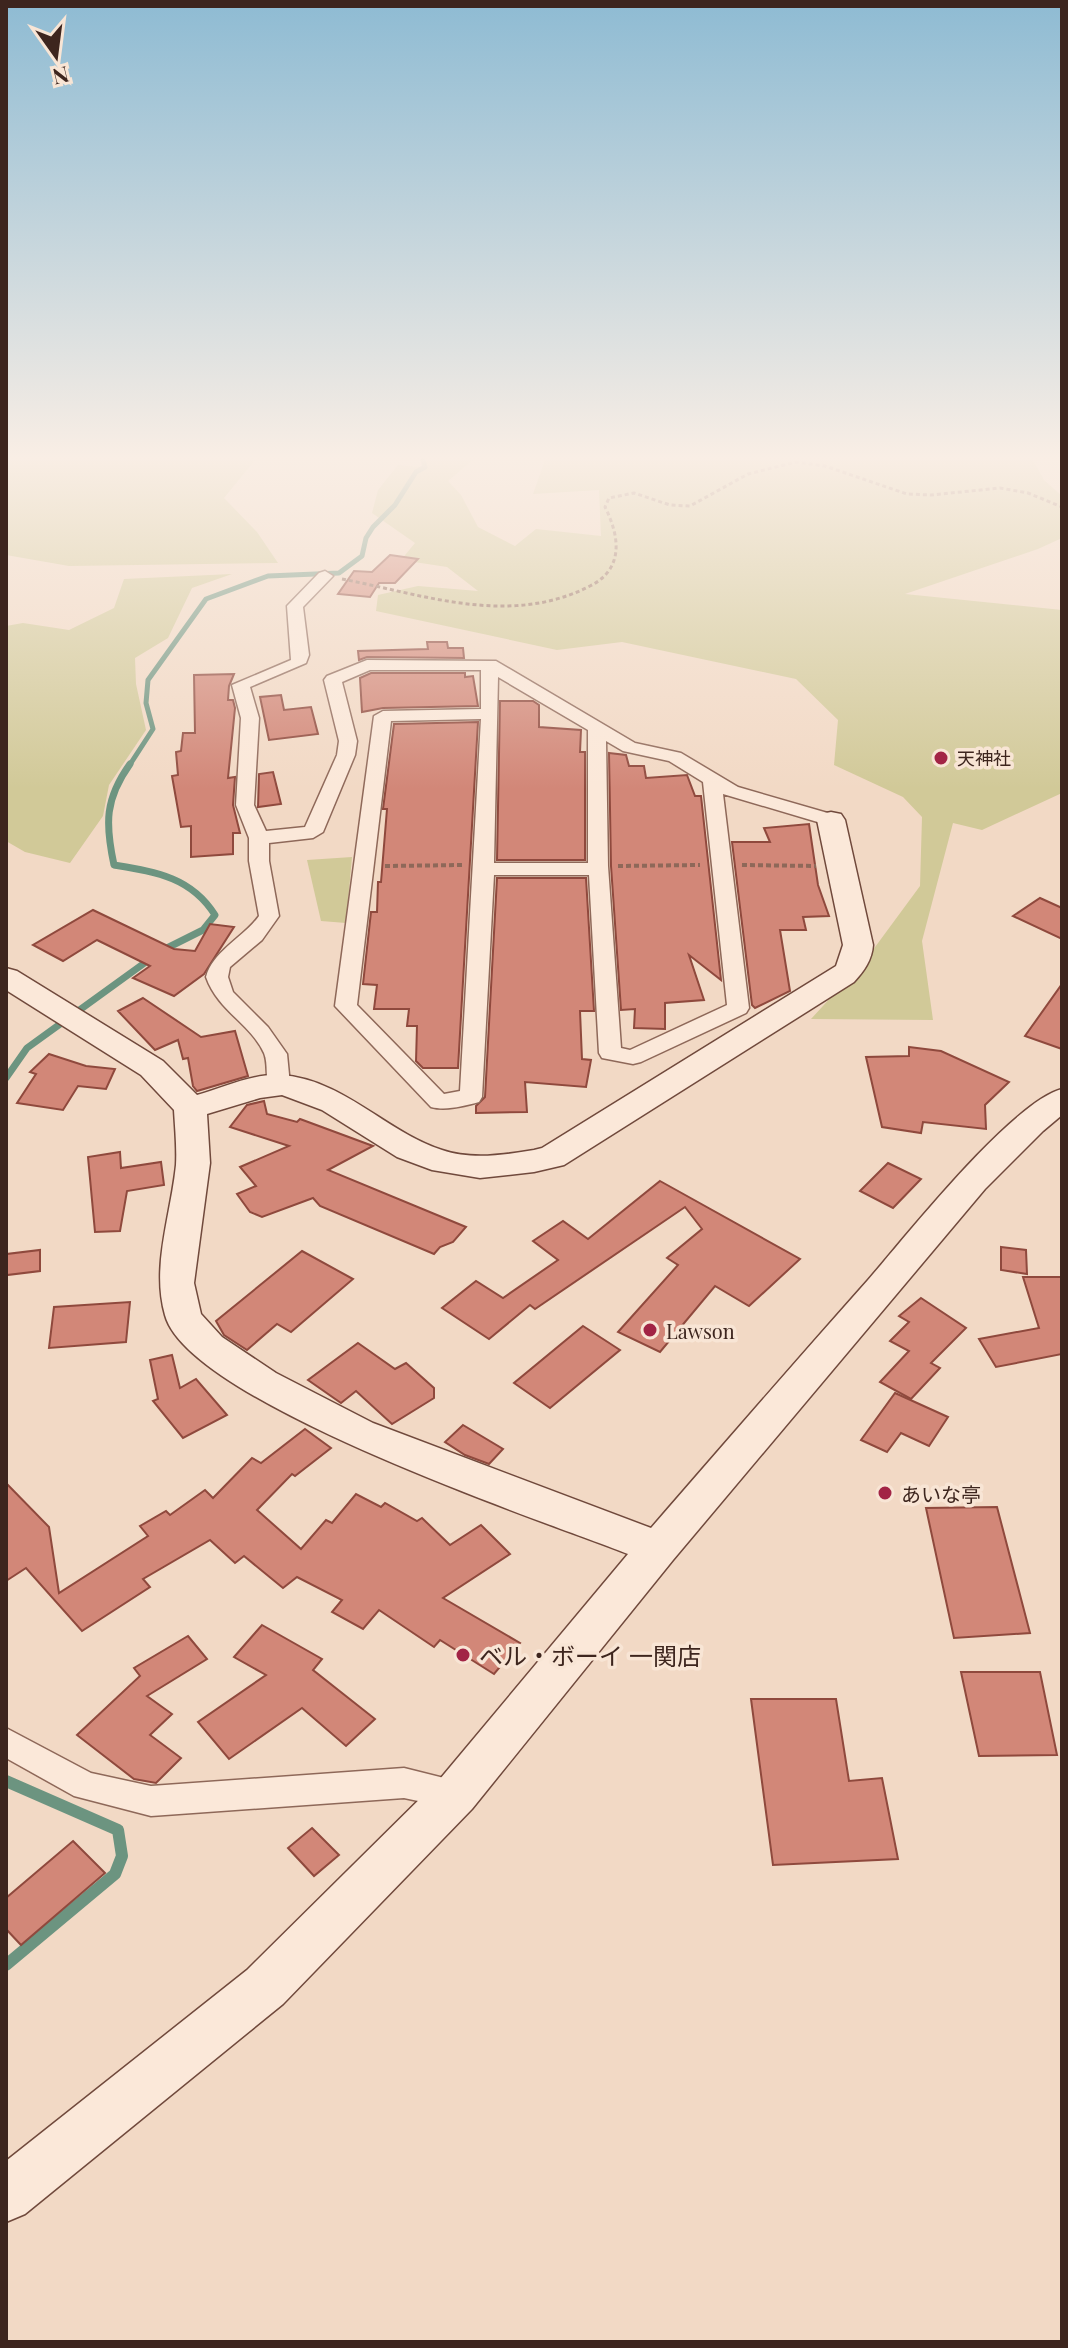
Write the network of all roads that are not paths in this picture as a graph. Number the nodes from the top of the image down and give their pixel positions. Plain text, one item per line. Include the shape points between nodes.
1 (325, 576) road end
2 (490, 665) junction
3 (490, 714) junction
4 (597, 726) junction
5 (712, 779) junction
6 (831, 820) joint
7 (259, 838) junction
8 (484, 867) junction
9 (599, 869) junction
10 (6, 977) edge
11 (279, 1085) junction
12 (1062, 1099) edge
13 (190, 1108) junction
14 (658, 1548) junction
15 (6, 1742) edge
16 (456, 1794) junction
17 (6, 2195) edge

1 - 7 street via 295,606 298,663 241,685 250,718 245,805
2 - 3 street
2 - 4 street
2 - 7 street via 367,665 337,677 333,680 346,723 346,755 313,832
3 - 8 street
3 - 8 street via 383,716 363,866 346,1006 439,1102 471,1097
4 - 5 street via 629,747 675,757
4 - 9 street
5 - 6 street via 731,791
5 - 9 street via 738,1008 633,1057 610,1053
6 - 11 street via 858,945 852,966 552,1157 498,1167 449,1163 409,1149 351,1109
7 - 11 street via 269,916 255,936 220,965 217,977 223,994 276,1054
8 - 9 street
10 - 13 street via 152,1068
11 - 13 street
12 - 14 street via 973,1181
13 - 14 street via 193,1163 176,1283 184,1319 209,1347 263,1383 359,1434
14 - 16 street
15 - 16 street via 85,1786 151,1801 404,1783
16 - 17 street via 265,1987

